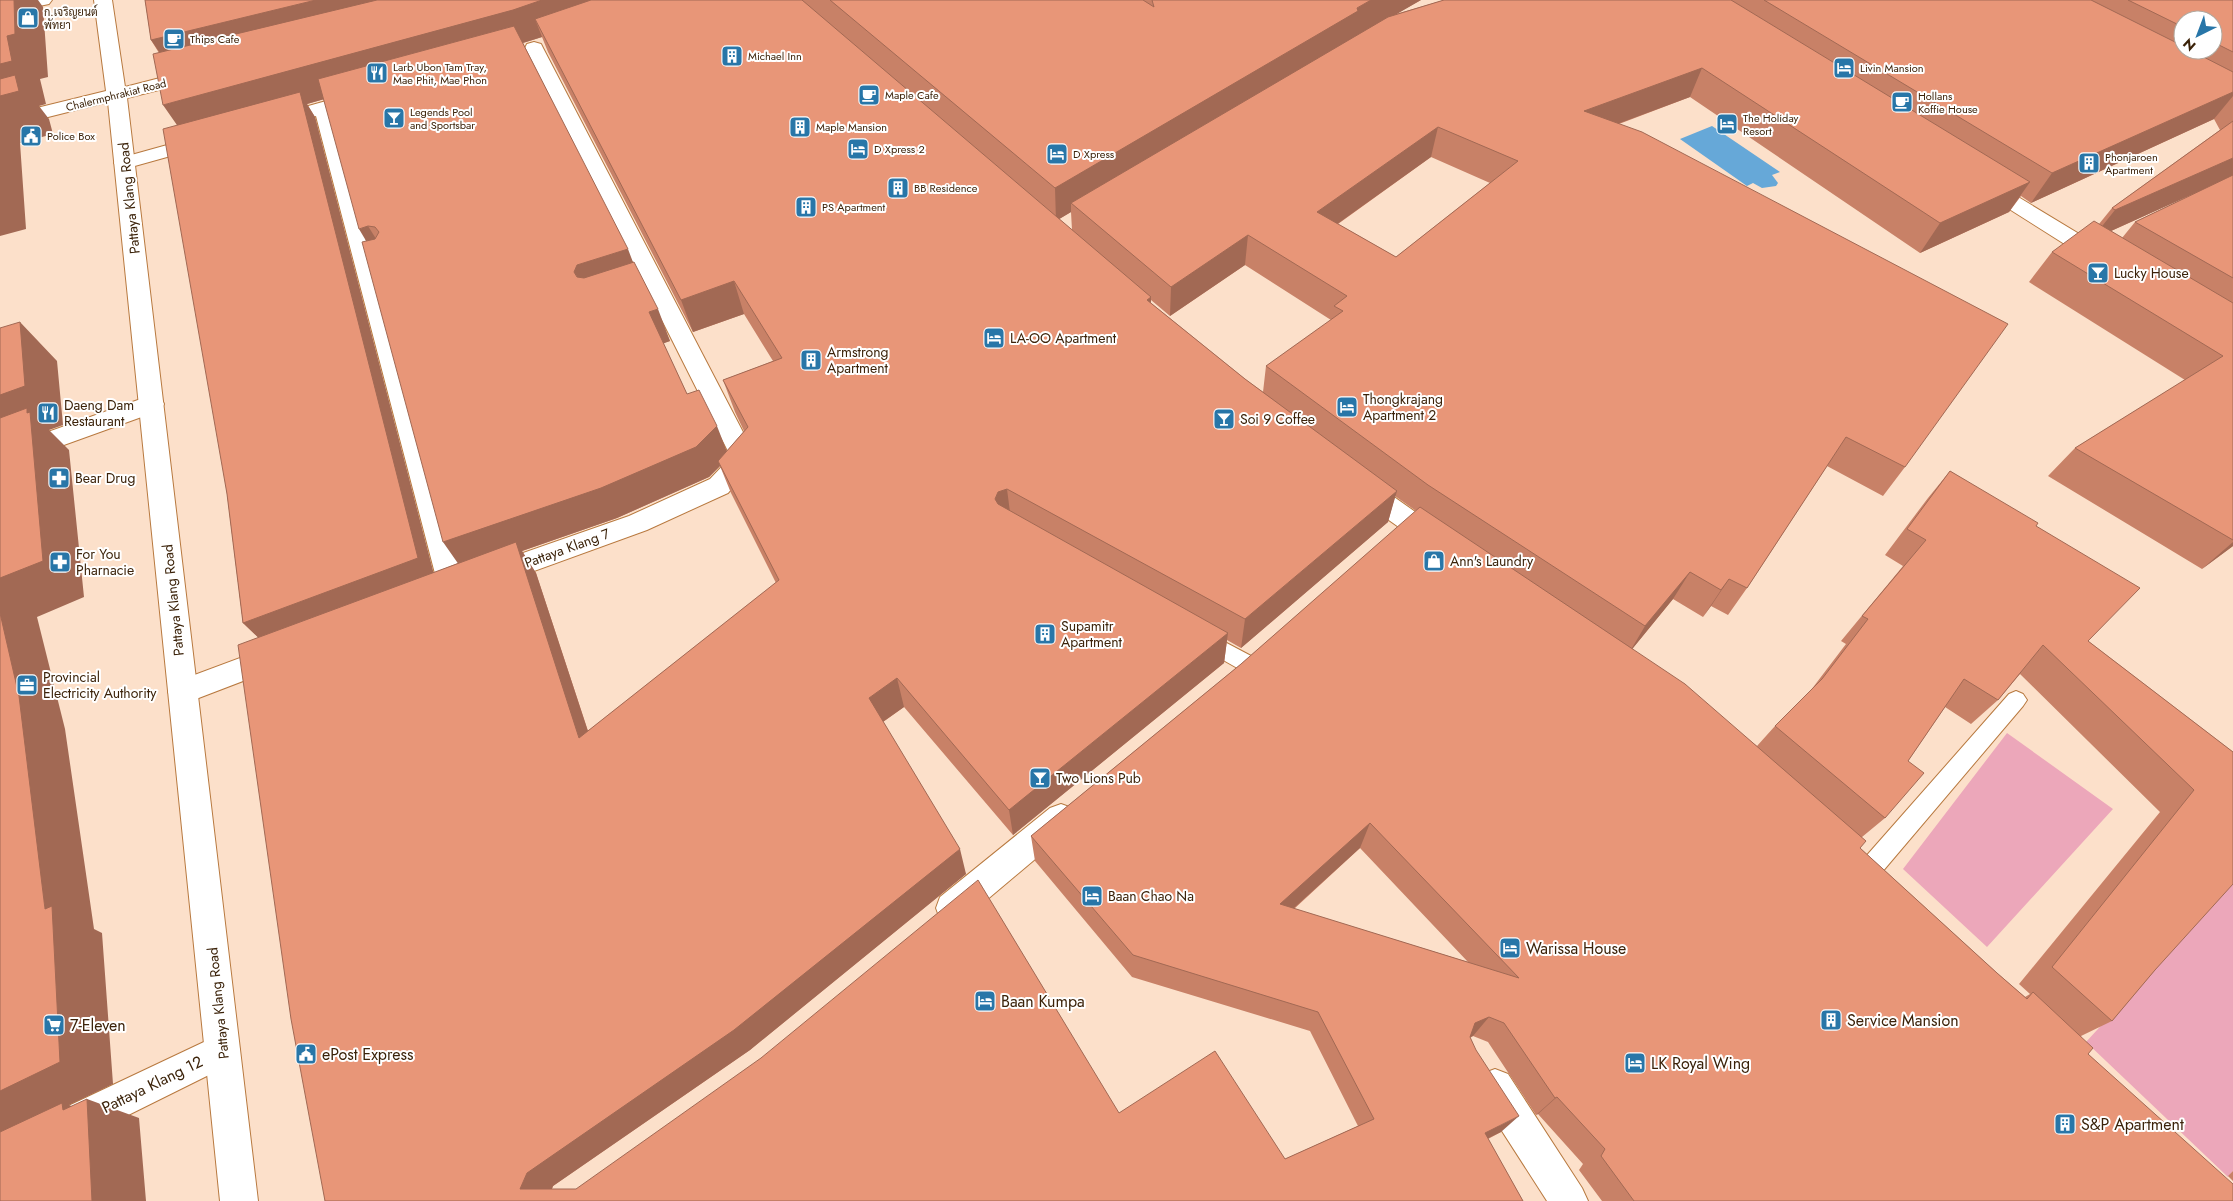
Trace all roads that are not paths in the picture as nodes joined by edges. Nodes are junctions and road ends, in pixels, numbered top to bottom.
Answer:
1 (43, 0) edge
2 (103, 0) edge
3 (0, 10) edge
4 (533, 48) edge
5 (210, 71) edge
6 (381, 91) edge
7 (117, 94) junction
8 (324, 108) junction
9 (0, 123) edge
10 (258, 126) edge
11 (220, 136) edge
12 (124, 163) junction
13 (1965, 172) edge
14 (2116, 266) edge
15 (152, 404) junction
16 (0, 459) edge
17 (1342, 472) edge
18 (1457, 554) edge
19 (1187, 629) edge
20 (295, 650) edge
21 (1247, 663) edge
22 (184, 692) junction
23 (2016, 700) edge
24 (1080, 802) edge
25 (1846, 850) edge
26 (1869, 870) junction
27 (1891, 890) edge
28 (929, 927) edge
29 (223, 1050) junction
30 (1479, 1063) edge
31 (44, 1137) edge
32 (239, 1201) edge
33 (1569, 1201) edge

1 - 3 street
2 - 7 street, Pattaya Klang Road
4 - 8 street, Pattaya Klang 7
5 - 7 street, Chalermphrakiat Road
6 - 8 street
7 - 9 street, Chalermphrakiat Road
7 - 12 street, Pattaya Klang Road
8 - 10 street
11 - 12 street
12 - 15 street, Pattaya Klang Road
13 - 14 street
15 - 16 street
15 - 22 street, Pattaya Klang Road
17 - 18 street
19 - 21 lane
20 - 22 street
22 - 29 street, Pattaya Klang Road
23 - 26 lane
24 - 28 street
25 - 26 street
26 - 27 street
29 - 31 street, Pattaya Klang 12
29 - 32 street, Pattaya Klang Road
30 - 33 street

